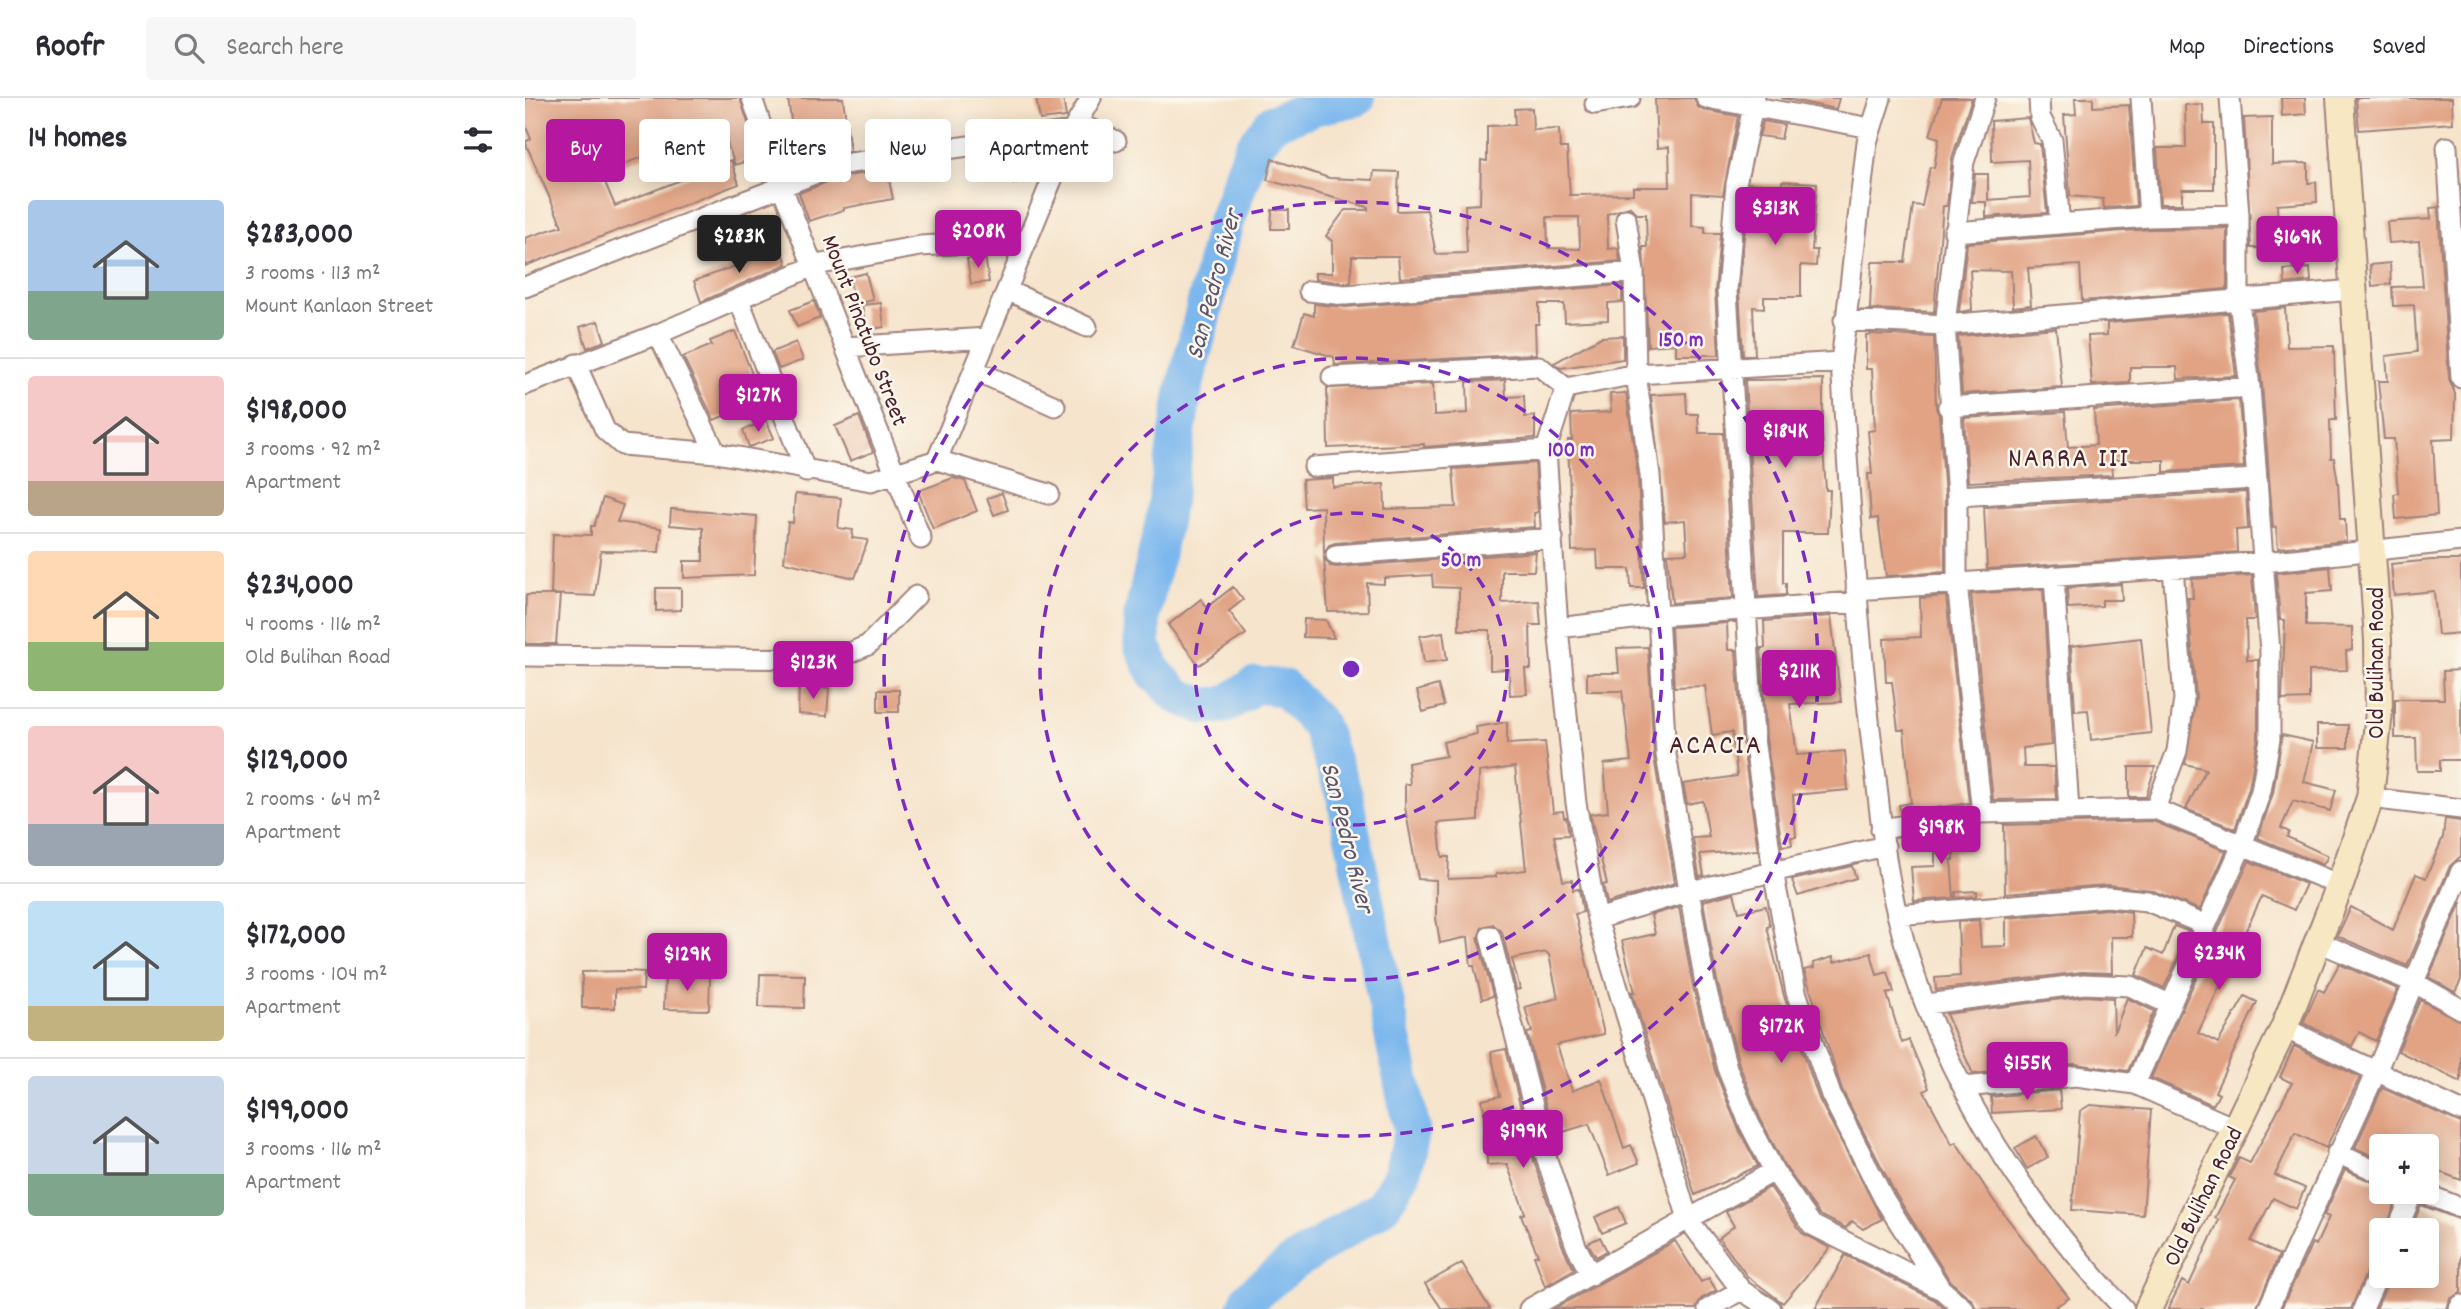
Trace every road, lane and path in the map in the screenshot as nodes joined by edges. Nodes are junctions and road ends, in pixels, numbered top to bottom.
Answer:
1 (752, 98) edge
2 (1091, 98) edge
3 (1630, 98) edge
4 (1706, 98) edge
5 (1881, 98) edge
6 (1985, 98) edge
7 (2039, 98) edge
8 (2141, 98) edge
9 (2230, 98) edge
10 (2340, 98) edge
11 (1754, 103) edge
12 (1595, 104) dead end
13 (1079, 119) edge
14 (1871, 128) junction
15 (1113, 140) edge
16 (1116, 141) dead end
17 (965, 144) edge
18 (2447, 147) dead end
19 (1052, 182) edge
20 (781, 184) junction
21 (2239, 215) junction
22 (2149, 216) junction
23 (1626, 219) dead end
24 (2060, 224) junction
25 (1954, 232) junction
26 (1027, 240) junction
27 (816, 265) junction
28 (1634, 272) junction
29 (525, 287) edge
30 (1007, 290) junction
31 (2353, 290) junction
32 (1308, 291) dead end
33 (739, 300) junction
34 (2239, 302) junction
35 (1844, 320) junction
36 (1945, 325) junction
37 (1087, 327) dead end
38 (658, 334) junction
39 (988, 338) junction
40 (845, 347) junction
41 (1841, 362) junction
42 (576, 364) junction
43 (1729, 367) junction
44 (974, 370) junction
45 (1636, 374) junction
46 (1332, 377) dead end
47 (2461, 378) edge
48 (525, 385) edge
49 (2250, 387) junction
50 (1566, 388) junction
51 (1055, 406) dead end
52 (1948, 407) junction
53 (1546, 450) junction
54 (716, 453) junction
55 (937, 460) junction
56 (1314, 467) dead end
57 (806, 472) junction
58 (895, 474) junction
59 (2255, 479) junction
60 (1049, 494) dead end
61 (1957, 496) junction
62 (1553, 538) junction
63 (921, 539) dead end
64 (2461, 541) edge
65 (2374, 553) junction
66 (1336, 555) dead end
67 (2264, 562) junction
68 (2173, 569) junction
69 (2054, 576) junction
70 (1957, 583) junction
71 (916, 596) dead end
72 (1856, 596) junction
73 (1744, 609) junction
74 (1658, 616) junction
75 (1558, 628) junction
76 (525, 656) edge
77 (2369, 798) junction
78 (2155, 809) junction
79 (2461, 809) edge
80 (2069, 811) junction
81 (1982, 813) junction
82 (1883, 837) junction
83 (2243, 843) junction
84 (1773, 871) junction
85 (2461, 871) edge
86 (2340, 885) junction
87 (1690, 891) junction
88 (1897, 915) junction
89 (1597, 919) junction
90 (2205, 925) junction
91 (1490, 936) dead end
92 (2316, 942) junction
93 (2415, 983) junction
94 (1927, 1004) junction
95 (2169, 1004) junction
96 (2461, 1009) edge
97 (2284, 1028) junction
98 (2376, 1072) junction
99 (2135, 1084) junction
100 (1964, 1087) junction
101 (2461, 1111) edge
102 (2234, 1129) junction
103 (2337, 1153) junction
104 (2369, 1168) edge
105 (1774, 1171) junction
106 (2439, 1199) edge
107 (2461, 1208) edge
108 (1688, 1219) junction
109 (1591, 1275) junction
110 (2372, 1288) edge
111 (1941, 1289) junction
112 (1741, 1290) junction
113 (1529, 1309) edge
114 (1708, 1309) edge
115 (1771, 1309) edge
116 (1964, 1309) edge
117 (2124, 1309) edge
118 (2148, 1309) edge
119 (2268, 1309) edge
120 (2363, 1309) edge

1 - 20 street, Mount Pinatubo Street
2 - 13 street
3 - 12 street
4 - 11 street
5 - 14 street
6 - 25 street
7 - 24 street
8 - 22 street
9 - 21 street
10 - 31 street, Old Bulihan Road
11 - 14 street
11 - 43 street
14 - 35 street
15 - 16 street
17 - 20 street
18 - 47 street
19 - 26 street
20 - 27 street, Mount Pinatubo Street
20 - 29 street
21 - 22 street
21 - 34 street
22 - 24 street
23 - 28 street
24 - 25 street
25 - 36 street
26 - 27 street
26 - 30 street
27 - 33 street
27 - 40 street, Mount Pinatubo Street
28 - 32 street
28 - 45 street
30 - 37 street
30 - 39 street
31 - 34 street
31 - 65 street, Old Bulihan Road
33 - 38 street
33 - 57 street
34 - 36 street
34 - 49 street
35 - 36 street
35 - 41 street
36 - 52 street
38 - 42 street
38 - 54 street
39 - 40 street
39 - 44 street
40 - 58 street, Mount Pinatubo Street
41 - 43 street
41 - 72 street
42 - 48 street
42 - 54 street
43 - 45 street
43 - 73 street
44 - 51 street
44 - 55 street
45 - 50 street
45 - 74 street
46 - 50 street
49 - 52 street
49 - 59 street
50 - 53 street
52 - 61 street
53 - 56 street
53 - 62 street
54 - 57 street
55 - 58 street
55 - 60 street
57 - 58 street
58 - 63 street, Mount Pinatubo Street
59 - 61 street
59 - 67 street
61 - 70 street
62 - 66 street
62 - 75 street
64 - 65 street
65 - 67 street
65 - 77 street, Old Bulihan Road
67 - 68 street
67 - 83 street
68 - 69 street
68 - 78 street
69 - 70 street
69 - 80 street
70 - 72 street
70 - 81 street
71 - 76 street
72 - 73 street
72 - 82 street
73 - 74 street
73 - 84 street
74 - 75 street
74 - 87 street
75 - 89 street
77 - 79 street
77 - 86 street, Old Bulihan Road
78 - 80 street
78 - 83 street
80 - 81 street
81 - 82 street
82 - 84 street
82 - 88 street
83 - 86 street
83 - 90 street
84 - 87 street
84 - 111 street
85 - 93 street
86 - 92 street, Old Bulihan Road
87 - 89 street
87 - 105 street
88 - 90 street
88 - 94 street
89 - 108 street
90 - 95 street
91 - 109 street
92 - 93 street
92 - 97 street, Old Bulihan Road
93 - 96 street
93 - 98 street
94 - 95 street
94 - 100 street
95 - 99 street
97 - 98 street
97 - 102 street, Old Bulihan Road
98 - 101 street
98 - 103 street
99 - 100 street
99 - 102 street
100 - 117 street
102 - 118 street, Old Bulihan Road
103 - 104 street
103 - 119 street
105 - 108 street
105 - 111 street
106 - 107 street
108 - 109 street
108 - 112 street
109 - 113 street
110 - 120 street
111 - 116 street
112 - 114 street
112 - 115 street

